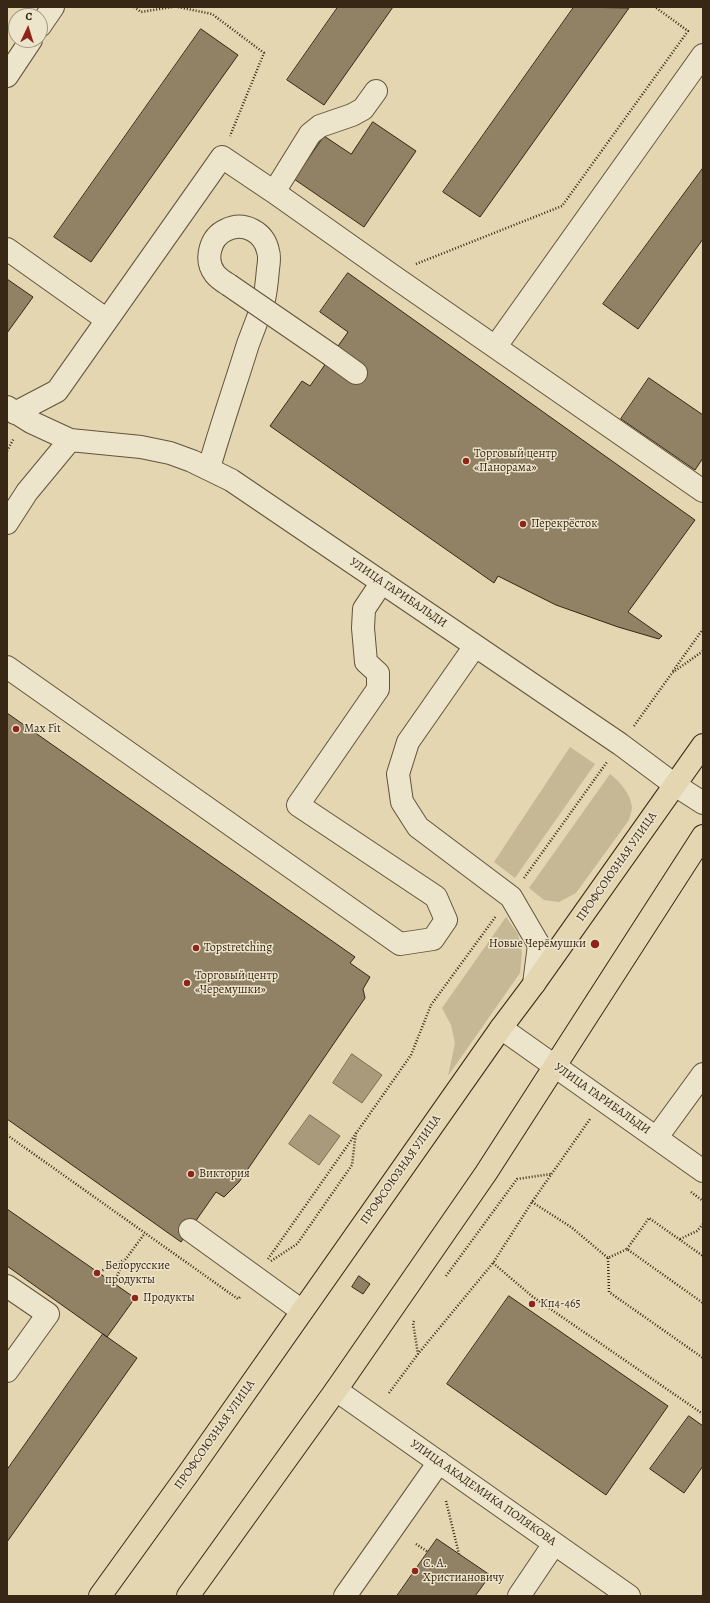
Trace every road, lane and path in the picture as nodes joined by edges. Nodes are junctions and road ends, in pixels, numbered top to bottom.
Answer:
1 (134, 7) edge
2 (172, 7) edge
3 (178, 7) edge
4 (655, 7) edge
5 (26, 48) edge
6 (703, 56) edge
7 (7, 76) edge
8 (376, 91) dead end
9 (222, 157) junction
10 (274, 192) junction
11 (7, 250) edge
12 (390, 274) junction
13 (107, 320) junction
14 (496, 346) junction
15 (356, 373) dead end
16 (11, 410) edge
17 (70, 440) junction
18 (209, 468) junction
19 (703, 490) edge
20 (7, 523) edge
21 (382, 582) junction
22 (703, 629) edge
23 (476, 646) junction
24 (703, 650) edge
25 (7, 667) edge
26 (672, 673) junction
27 (634, 724) dead end
28 (703, 745) edge
29 (592, 783) dead end
30 (675, 785) junction
31 (703, 803) edge
32 (703, 836) edge
33 (511, 896) junction
34 (534, 984) junction
35 (501, 1028) junction
36 (556, 1067) junction
37 (703, 1074) edge
38 (590, 1119) dead end
39 (357, 1131) junction
40 (7, 1135) edge
41 (657, 1137) junction
42 (703, 1171) edge
43 (552, 1174) junction
44 (532, 1202) junction
45 (703, 1224) edge
46 (190, 1230) dead end
47 (145, 1234) junction
48 (680, 1239) junction
49 (297, 1244) dead end
50 (627, 1249) junction
51 (703, 1256) edge
52 (608, 1258) junction
53 (267, 1259) dead end
54 (125, 1260) junction
55 (494, 1263) junction
56 (97, 1273) dead end
57 (445, 1277) dead end
58 (113, 1284) dead end
59 (7, 1286) edge
60 (238, 1299) dead end
61 (703, 1303) edge
62 (302, 1311) junction
63 (413, 1323) dead end
64 (418, 1354) junction
65 (703, 1358) edge
66 (7, 1371) edge
67 (336, 1390) junction
68 (389, 1393) dead end
69 (703, 1414) edge
70 (439, 1462) junction
71 (446, 1501) dead end
72 (416, 1544) dead end
73 (554, 1544) junction
74 (428, 1552) dead end
75 (459, 1554) dead end
76 (100, 1596) edge
77 (188, 1596) edge
78 (345, 1596) edge
79 (519, 1596) edge
80 (629, 1596) edge

1 - 2 path
3 - 9 path
4 - 12 path
5 - 7 street
6 - 14 street
8 - 10 street
9 - 10 street
9 - 13 street
10 - 12 street
11 - 13 street
12 - 14 street
13 - 16 street
14 - 19 street
15 - 18 street, bridge
16 - 17 street, УЛИЦА ГАРИБАЛЬДИ
17 - 18 street, УЛИЦА ГАРИБАЛЬДИ
17 - 20 street
18 - 21 street, УЛИЦА ГАРИБАЛЬДИ
21 - 23 street, УЛИЦА ГАРИБАЛЬДИ
21 - 25 street
22 - 26 path
23 - 30 street, УЛИЦА ГАРИБАЛЬДИ
23 - 33 street
24 - 26 path
26 - 27 path
28 - 30 main road, ПРОФСОЮЗНАЯ УЛИЦА
29 - 33 path
30 - 31 street, УЛИЦА ГАРИБАЛЬДИ
30 - 34 main road, ПРОФСОЮЗНАЯ УЛИЦА
32 - 36 main road
33 - 34 street
33 - 39 path
34 - 35 main road, ПРОФСОЮЗНАЯ УЛИЦА
35 - 36 street, УЛИЦА ГАРИБАЛЬДИ
35 - 62 main road, ПРОФСОЮЗНАЯ УЛИЦА
36 - 41 street, УЛИЦА ГАРИБАЛЬДИ
36 - 67 main road
37 - 41 street
38 - 43 path
39 - 49 path
39 - 53 path
40 - 47 path
41 - 42 street, УЛИЦА ГАРИБАЛЬДИ
43 - 44 path
43 - 57 path
44 - 52 path
44 - 55 path
45 - 48 path
46 - 62 street
47 - 54 path
47 - 60 path
48 - 50 path
48 - 51 path
50 - 52 path
50 - 61 path
52 - 65 path
54 - 56 path
54 - 58 path
55 - 64 path
55 - 69 path
59 - 66 street
62 - 76 main road, ПРОФСОЮЗНАЯ УЛИЦА
63 - 64 path
64 - 68 path
67 - 70 street, УЛИЦА АКАДЕМИКА ПОЛЯКОВА
67 - 77 main road
70 - 73 street, УЛИЦА АКАДЕМИКА ПОЛЯКОВА
70 - 78 street
71 - 75 path
72 - 74 path
73 - 79 street
73 - 80 street, УЛИЦА АКАДЕМИКА ПОЛЯКОВА

